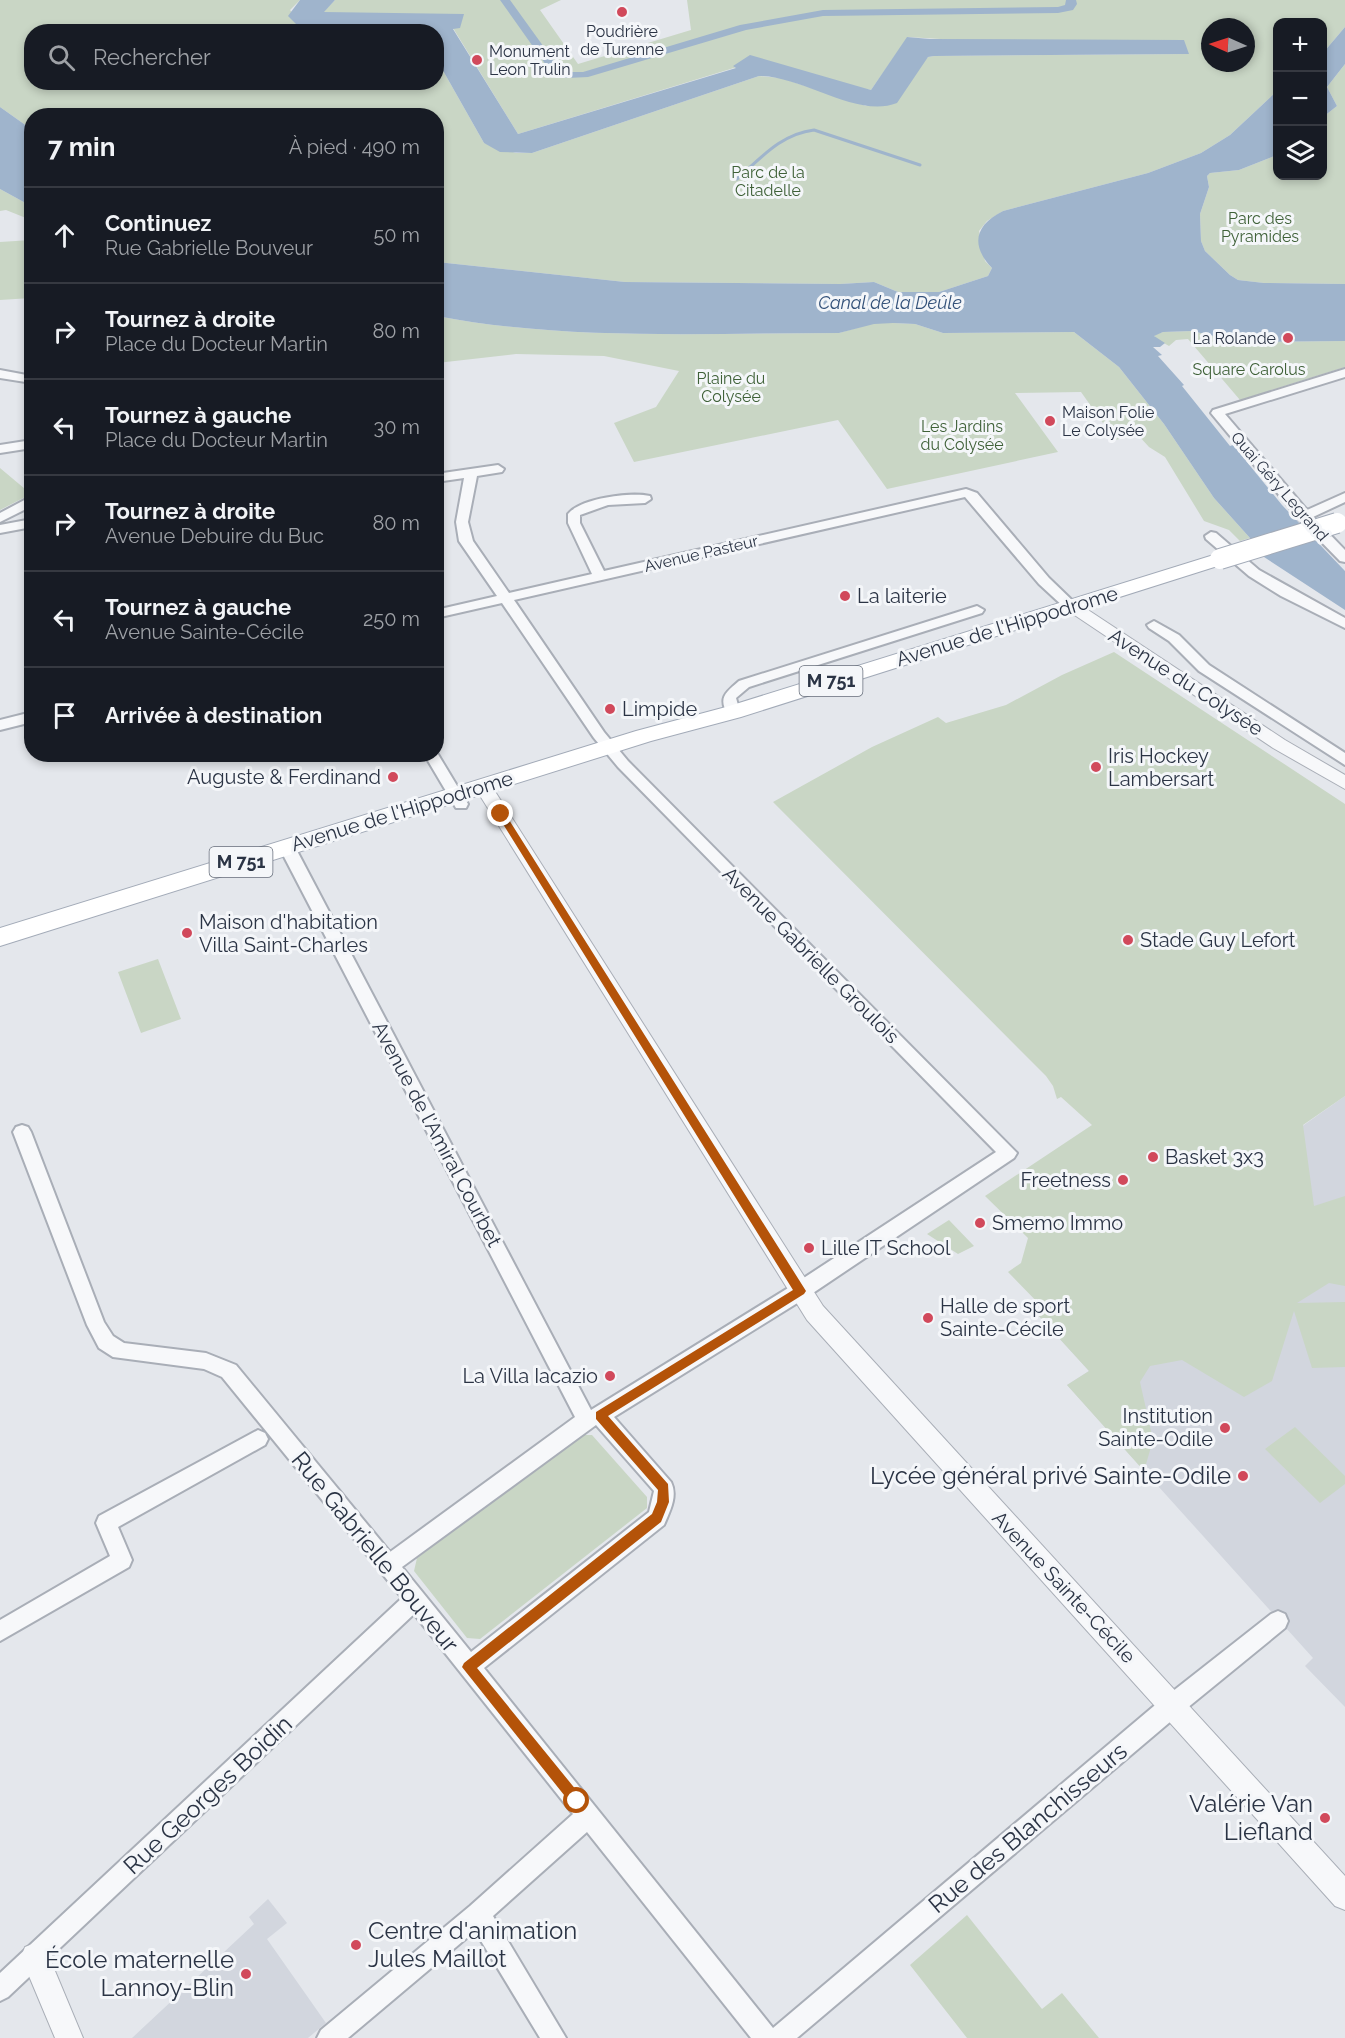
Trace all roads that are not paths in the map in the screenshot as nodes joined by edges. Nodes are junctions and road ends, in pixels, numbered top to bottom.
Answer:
1 (1345, 373) edge
2 (0, 374) edge
3 (24, 378) edge
4 (24, 380) edge
5 (0, 386) edge
6 (24, 445) edge
7 (0, 449) edge
8 (498, 469) dead end
9 (471, 473) junction
10 (444, 477) edge
11 (966, 493) joint
12 (1345, 497) edge
13 (645, 499) dead end
14 (24, 504) edge
15 (1304, 516) junction
16 (0, 518) edge
17 (1341, 522) edge
18 (24, 524) edge
19 (0, 529) edge
20 (1211, 536) dead end
21 (1345, 558) edge
22 (600, 576) junction
23 (504, 598) junction
24 (1070, 605) junction
25 (977, 610) dead end
26 (444, 612) edge
27 (1345, 624) edge
28 (1154, 625) dead end
29 (733, 712) junction
30 (24, 719) edge
31 (0, 725) edge
32 (612, 751) junction
33 (1345, 760) edge
34 (436, 762) edge
35 (1344, 782) edge
36 (486, 791) junction
37 (458, 800) junction
38 (289, 852) junction
39 (0, 937) edge
40 (0, 947) edge
41 (22, 1132) dead end
42 (800, 1291) junction
43 (593, 1418) junction
44 (258, 1439) dead end
45 (388, 1564) junction
46 (416, 1599) junction
47 (1278, 1621) dead end
48 (0, 1631) edge
49 (469, 1667) junction
50 (1173, 1706) junction
51 (589, 1815) junction
52 (1345, 1896) edge
53 (478, 1914) junction
54 (35, 1958) junction
55 (0, 1989) edge
56 (69, 2038) edge
57 (329, 2038) edge
58 (554, 2038) edge
59 (766, 2038) edge
60 (780, 2038) edge

1 - 15 street, Quai Géry Legrand
2 - 3 street
4 - 5 street
6 - 7 street
8 - 9 street
9 - 10 street
9 - 23 street, Avenue Gabrielle Groulois
11 - 22 street, Avenue Pasteur
11 - 24 street, Avenue du Colysée
12 - 15 street
13 - 22 street
14 - 16 street
15 - 21 street, Quai Géry Legrand
17 - 24 main road, Avenue de l'Hippodrome / M 751, bridge
18 - 19 street
20 - 27 street
22 - 23 street, Avenue Pasteur
23 - 26 street, Avenue Pasteur
23 - 32 street, Avenue Gabrielle Groulois
24 - 29 main road, Avenue de l'Hippodrome / M 751
24 - 35 street, Avenue du Colysée
25 - 29 street, Avenue de l'Hippodrome
28 - 33 street, Avenue du Colysée
29 - 32 main road, Avenue de l'Hippodrome / M 751
30 - 31 street
32 - 36 main road, Avenue de l'Hippodrome / M 751
32 - 42 street, Avenue Gabrielle Groulois
34 - 37 street
36 - 37 main road, Avenue de l'Hippodrome / M 751
36 - 42 street, Avenue Sainte-Cécile
37 - 38 main road, Avenue de l'Hippodrome / M 751
38 - 39 main road, Avenue de l'Hippodrome / M 751
38 - 40 main road, Avenue de l'Hippodrome / M 751
38 - 43 street, Avenue de l'Amiral Courbet
41 - 45 street, Rue Gabrielle Bouveur
42 - 43 street
42 - 50 street, Avenue Sainte-Cécile
43 - 45 street
43 - 49 street, Avenue de l'Amiral Courbet
44 - 48 street
45 - 46 street, Rue Gabrielle Bouveur
46 - 49 street, Rue Gabrielle Bouveur
46 - 54 street, Rue Georges Boidin
47 - 50 street, Rue des Blanchisseurs
49 - 51 street, Rue Gabrielle Bouveur
50 - 52 street, Avenue Sainte-Cécile
50 - 60 street, Rue des Blanchisseurs
51 - 53 street
51 - 59 street, Rue Gabrielle Bouveur
53 - 57 street
53 - 58 street
54 - 55 street, Rue Georges Boidin
54 - 56 street

